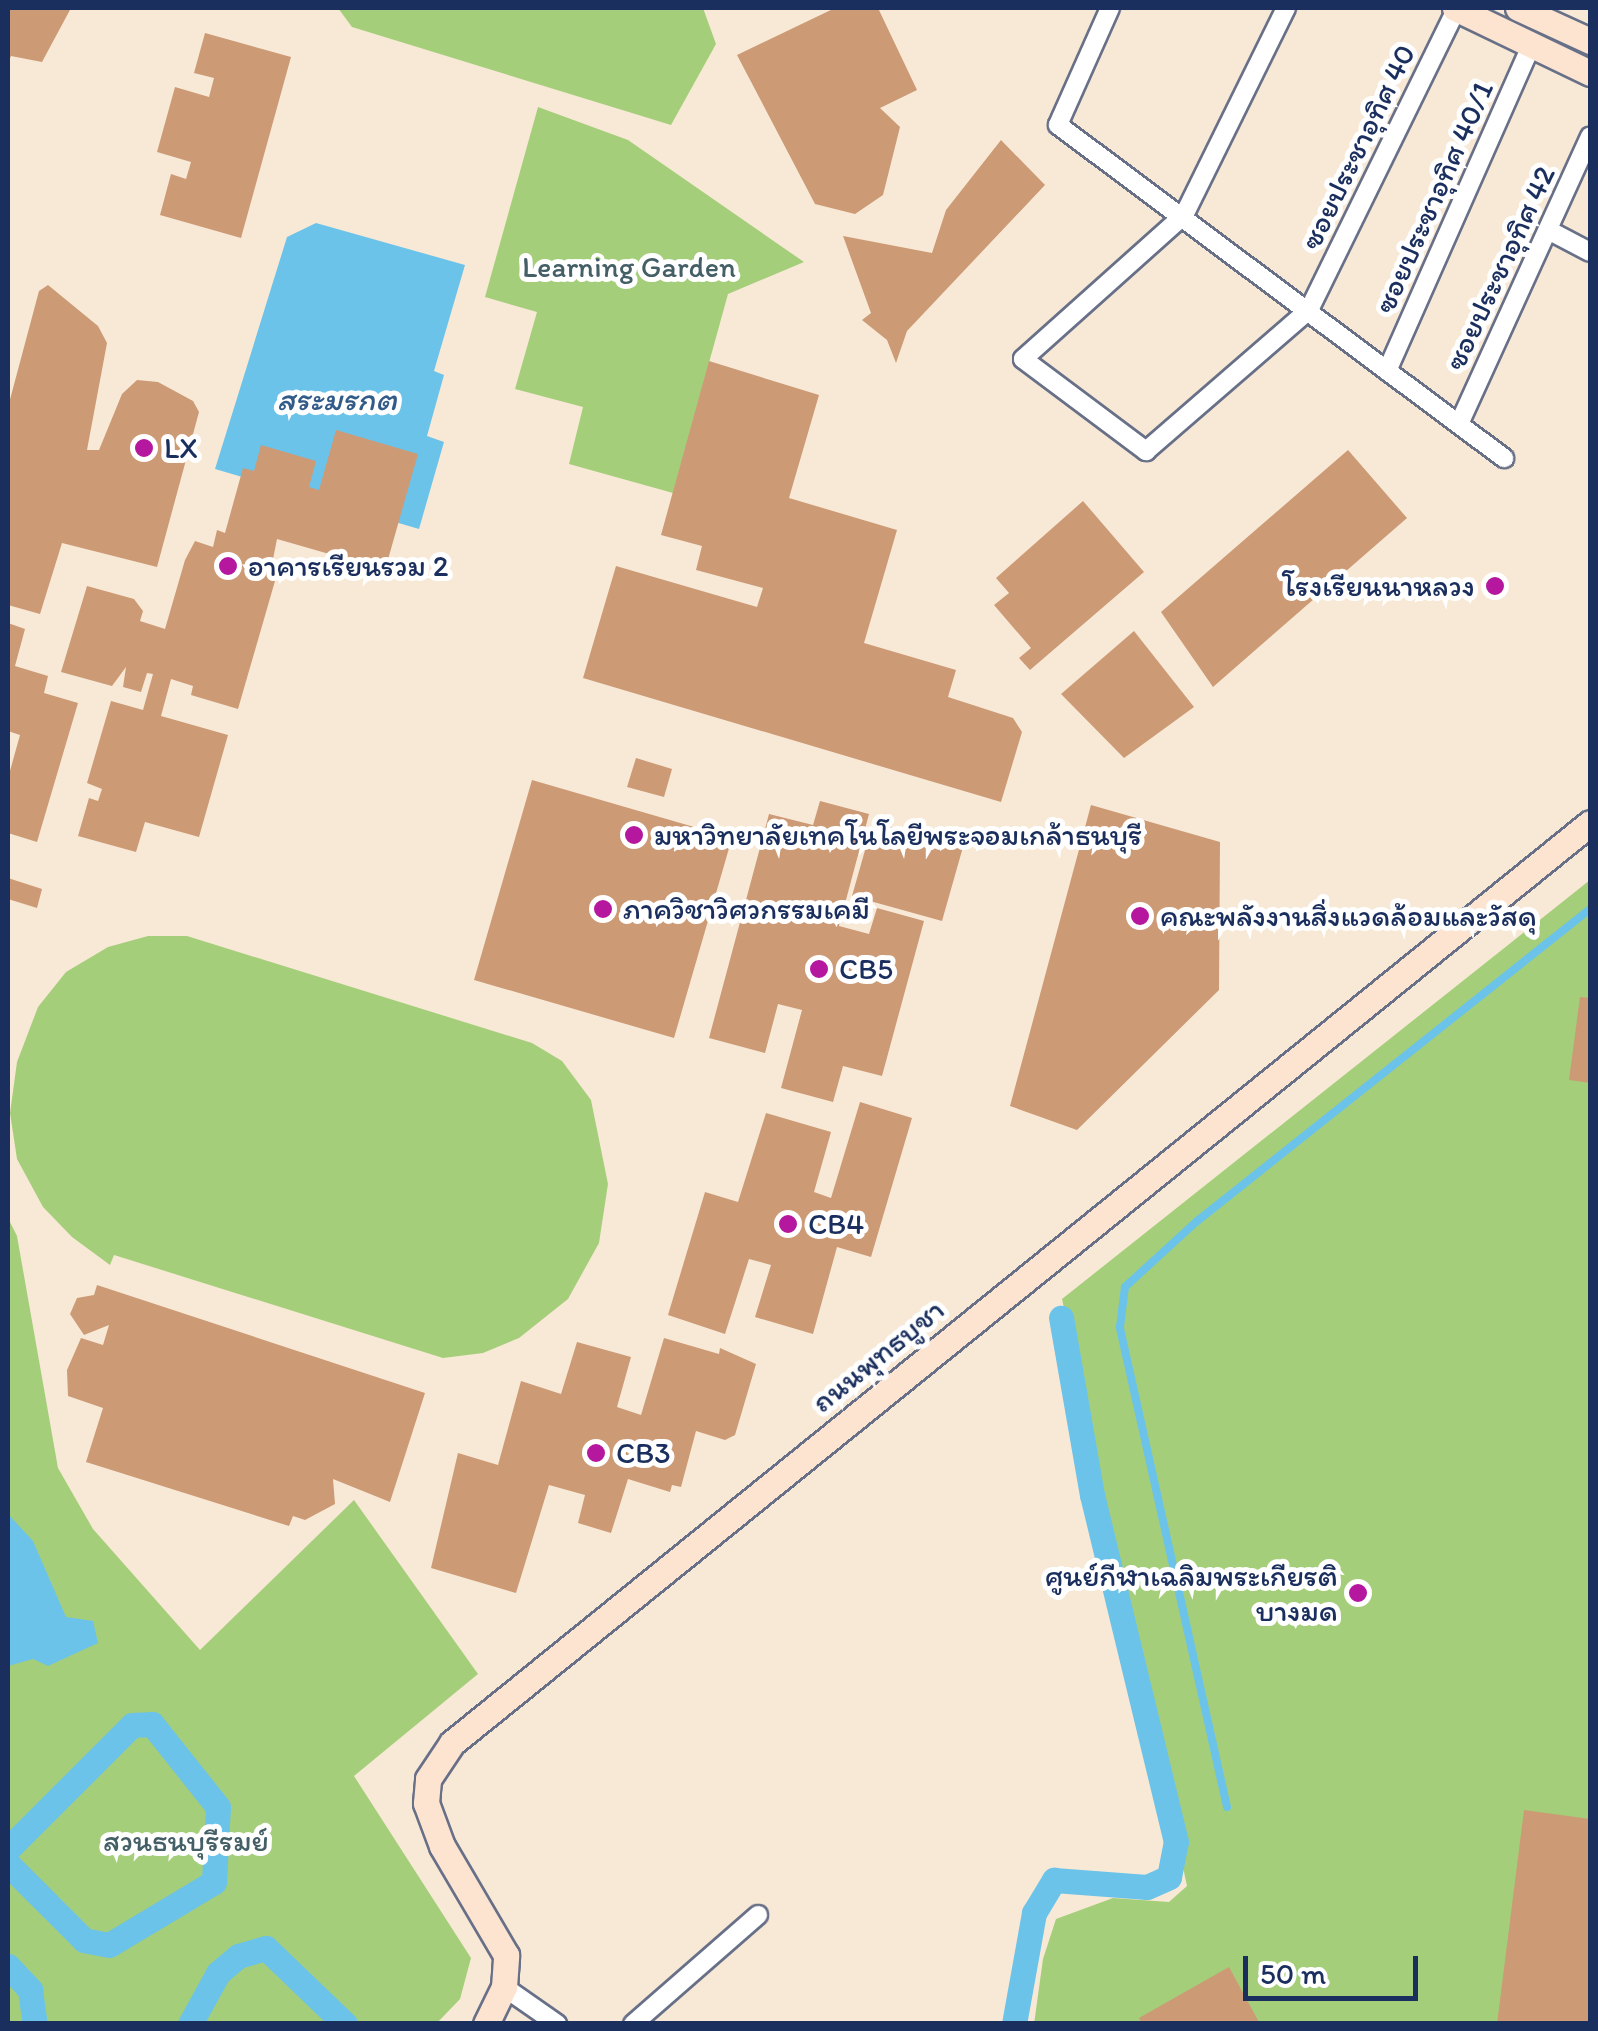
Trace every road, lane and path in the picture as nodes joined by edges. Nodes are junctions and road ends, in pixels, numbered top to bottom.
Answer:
1 (1286, 8) edge
2 (1456, 8) edge
3 (1518, 8) edge
4 (1102, 10) edge
5 (1590, 38) edge
6 (1532, 44) junction
7 (1584, 70) edge
8 (1590, 136) edge
9 (1184, 215) junction
10 (1548, 230) junction
11 (1590, 252) edge
12 (1309, 310) junction
13 (1387, 371) junction
14 (1458, 424) junction
15 (1504, 458) dead end
16 (1590, 823) edge
17 (758, 1916) dead end
18 (504, 1987) junction
19 (486, 2024) edge
20 (558, 2024) edge
21 (633, 2024) edge

1 - 9 street
2 - 6 main road
2 - 12 street, ซอยประชาอุทิศ 40
3 - 5 main road
4 - 9 street
5 - 7 street
6 - 7 main road
6 - 13 street, ซอยประชาอุทิศ 40/1
8 - 10 street, ซอยประชาอุทิศ 42
9 - 12 street
9 - 12 street
10 - 11 street
10 - 14 street, ซอยประชาอุทิศ 42
12 - 13 street
13 - 14 street
14 - 15 street
16 - 18 main road, ถนนพุทธบูชา
17 - 21 street
18 - 19 main road
18 - 20 street

